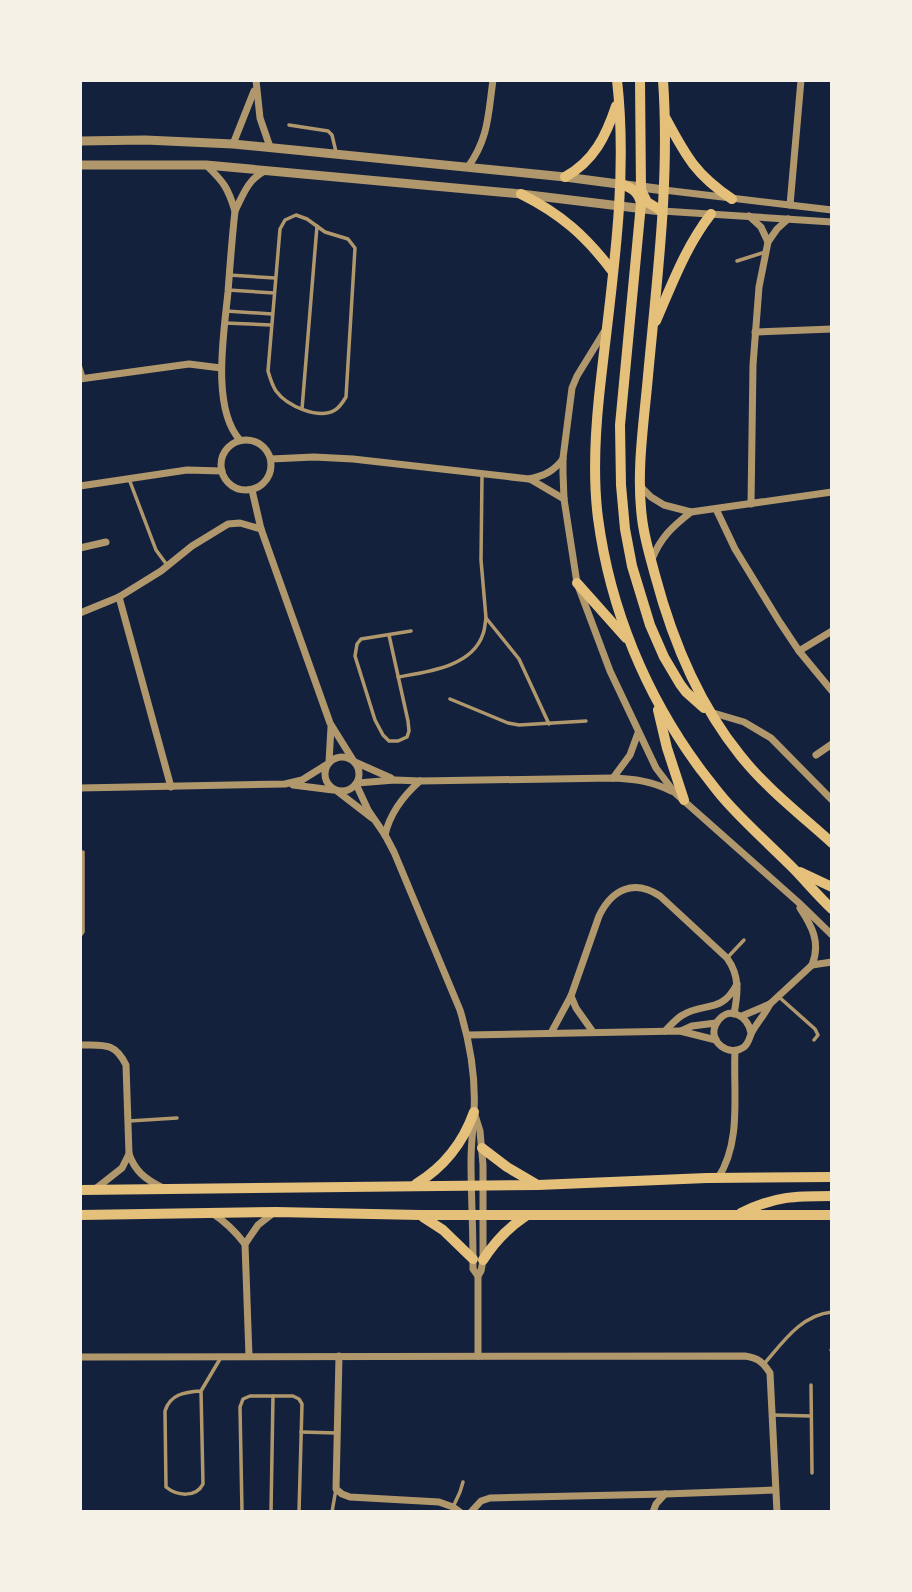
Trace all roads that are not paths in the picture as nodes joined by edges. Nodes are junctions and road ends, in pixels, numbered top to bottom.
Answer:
1 (493, 80) edge
2 (617, 80) edge
3 (640, 80) edge
4 (663, 80) edge
5 (801, 80) edge
6 (256, 84) edge
7 (619, 96) junction
8 (666, 118) junction
9 (289, 125) dead end
10 (80, 141) edge
11 (233, 144) junction
12 (270, 148) junction
13 (337, 154) junction
14 (80, 165) edge
15 (206, 165) junction
16 (468, 167) junction
17 (268, 170) junction
18 (565, 177) junction
19 (621, 184) junction
20 (641, 187) junction
21 (664, 190) junction
22 (521, 194) junction
23 (732, 199) junction
24 (620, 205) junction
25 (790, 205) junction
26 (641, 208) junction
27 (831, 210) edge
28 (235, 211) junction
29 (662, 211) junction
30 (711, 214) junction
31 (749, 215) junction
32 (788, 219) junction
33 (831, 222) edge
34 (317, 226) junction
35 (768, 242) junction
36 (766, 251) junction
37 (737, 261) dead end
38 (613, 272) junction
39 (229, 275) junction
40 (275, 278) junction
41 (228, 290) junction
42 (274, 293) junction
43 (226, 311) junction
44 (272, 314) junction
45 (225, 323) junction
46 (271, 326) junction
47 (607, 327) junction
48 (831, 329) edge
49 (652, 330) junction
50 (755, 332) junction
51 (80, 365) edge
52 (221, 368) junction
53 (82, 379) edge
54 (302, 409) junction
55 (240, 440) junction
56 (563, 458) junction
57 (271, 459) junction
58 (222, 471) junction
59 (482, 474) junction
60 (129, 479) junction
61 (529, 479) junction
62 (80, 486) edge
63 (641, 487) junction
64 (252, 490) junction
65 (831, 492) edge
66 (564, 499) junction
67 (751, 504) junction
68 (716, 509) junction
69 (691, 512) junction
70 (261, 529) junction
71 (106, 542) dead end
72 (80, 548) edge
73 (651, 561) junction
74 (167, 565) junction
75 (577, 583) junction
76 (120, 597) junction
77 (80, 613) edge
78 (486, 618) junction
79 (411, 631) dead end
80 (831, 631) edge
81 (388, 635) junction
82 (630, 643) junction
83 (799, 651) junction
84 (398, 677) junction
85 (831, 691) edge
86 (655, 697) junction
87 (450, 699) dead end
88 (709, 712) junction
89 (586, 721) dead end
90 (330, 723) junction
91 (549, 724) junction
92 (638, 733) junction
93 (831, 744) edge
94 (817, 755) dead end
95 (354, 761) junction
96 (328, 764) junction
97 (612, 778) junction
98 (395, 780) junction
99 (420, 781) junction
100 (285, 783) junction
101 (356, 783) junction
102 (170, 787) junction
103 (80, 788) edge
104 (336, 790) junction
105 (679, 797) junction
106 (831, 800) edge
107 (375, 821) junction
108 (385, 835) junction
109 (831, 843) edge
110 (83, 852) dead end
111 (794, 870) junction
112 (831, 887) edge
113 (798, 902) junction
114 (831, 909) edge
115 (80, 936) edge
116 (831, 936) edge
117 (744, 940) dead end
118 (727, 958) junction
119 (831, 962) edge
120 (812, 965) junction
121 (737, 983) junction
122 (571, 996) junction
123 (779, 997) junction
124 (770, 1004) junction
125 (738, 1015) junction
126 (716, 1023) junction
127 (665, 1031) junction
128 (680, 1031) junction
129 (593, 1032) junction
130 (551, 1033) junction
131 (751, 1033) junction
132 (468, 1035) junction
133 (716, 1040) junction
134 (814, 1040) dead end
135 (80, 1045) edge
136 (735, 1051) junction
137 (474, 1112) junction
138 (177, 1118) dead end
139 (129, 1121) junction
140 (482, 1148) junction
141 (129, 1154) junction
142 (831, 1177) edge
143 (718, 1178) junction
144 (413, 1185) junction
145 (477, 1185) junction
146 (538, 1185) junction
147 (80, 1190) edge
148 (94, 1190) junction
149 (165, 1190) junction
150 (831, 1196) edge
151 (276, 1212) junction
152 (211, 1213) junction
153 (739, 1214) junction
154 (80, 1215) edge
155 (420, 1215) junction
156 (478, 1215) junction
157 (527, 1215) junction
158 (831, 1215) edge
159 (244, 1244) junction
160 (478, 1259) junction
161 (831, 1312) edge
162 (222, 1356) junction
163 (249, 1356) junction
164 (339, 1356) junction
165 (478, 1356) junction
166 (80, 1357) edge
167 (764, 1364) junction
168 (811, 1385) dead end
169 (201, 1391) junction
170 (273, 1396) junction
171 (773, 1415) junction
172 (811, 1416) junction
173 (300, 1432) junction
174 (337, 1433) junction
175 (813, 1473) dead end
176 (463, 1482) dead end
177 (775, 1490) junction
178 (339, 1492) junction
179 (665, 1494) junction
180 (456, 1509) edge
181 (242, 1511) edge
182 (271, 1511) edge
183 (299, 1511) edge
184 (332, 1511) edge
185 (471, 1511) edge
186 (653, 1511) edge
187 (777, 1511) edge

1 - 16 street
2 - 7 main road
3 - 20 main road
4 - 8 main road
5 - 25 street
6 - 11 street
6 - 12 street
7 - 18 main road
7 - 19 main road
8 - 21 main road
8 - 23 main road
9 - 13 lane
10 - 11 street
11 - 12 street
12 - 13 street
13 - 16 street
14 - 15 street
15 - 17 street
15 - 28 street
16 - 18 street
17 - 22 street
17 - 28 street
18 - 19 street
19 - 20 street
19 - 24 main road
19 - 26 main road
20 - 21 street
20 - 29 main road
21 - 23 street
21 - 29 main road
22 - 24 street
22 - 38 main road
23 - 25 street
24 - 26 street
24 - 38 main road
25 - 27 street
26 - 29 street
26 - 88 main road
28 - 39 street
29 - 30 street
29 - 49 main road
30 - 31 street
30 - 49 main road
31 - 32 street
31 - 35 street
32 - 33 street
32 - 35 street
34 - 40 lane
34 - 54 lane
34 - 54 lane
35 - 36 street
36 - 37 lane
36 - 50 street
38 - 47 main road
39 - 40 lane
39 - 41 street
40 - 42 lane
41 - 42 lane
41 - 43 street
42 - 44 lane
43 - 44 lane
43 - 45 street
44 - 46 lane
45 - 46 lane
45 - 52 street
46 - 54 lane
47 - 56 street
47 - 82 main road
48 - 50 street
49 - 63 main road
50 - 67 street
51 - 53 lane
52 - 53 street
52 - 55 street
55 - 57 street
55 - 58 street
56 - 61 street
56 - 66 street
57 - 59 street
57 - 64 street
58 - 60 street
58 - 64 street
59 - 61 street
59 - 78 lane
60 - 62 street
60 - 74 lane
61 - 66 street
63 - 69 street
63 - 73 main road
64 - 70 street
65 - 67 street
66 - 75 street
67 - 68 street
68 - 69 street
68 - 83 street
69 - 73 street
70 - 74 street
70 - 90 street
71 - 72 street
73 - 88 main road
74 - 76 street
75 - 82 main road
75 - 92 street
76 - 77 street
76 - 102 street
78 - 84 lane
78 - 91 lane
79 - 81 lane
80 - 83 street
81 - 84 lane
81 - 84 lane
82 - 86 main road
83 - 85 street
86 - 105 main road
86 - 111 main road
87 - 91 lane
88 - 106 street
88 - 109 main road
89 - 91 lane
90 - 95 street
90 - 96 street
92 - 97 street
92 - 105 street
93 - 94 street
95 - 96 street
95 - 98 street
95 - 101 street
96 - 100 street
96 - 104 street
97 - 99 street
97 - 105 street
98 - 99 street
98 - 101 street
99 - 108 street
100 - 102 street
100 - 104 street
101 - 104 street
101 - 107 street
102 - 103 street
104 - 107 street
105 - 113 street
107 - 108 street
108 - 132 street
110 - 115 lane
111 - 112 main road
111 - 114 main road
113 - 116 street
113 - 120 street
117 - 118 lane
118 - 121 street
118 - 122 street
119 - 120 street
120 - 123 street
121 - 125 street
121 - 127 street
122 - 129 street
122 - 130 street
123 - 124 street
123 - 134 lane
124 - 125 street
124 - 131 street
125 - 126 street
125 - 131 street
126 - 128 street
126 - 133 street
127 - 128 street
127 - 129 street
128 - 133 street
129 - 130 street
130 - 132 street
131 - 136 street
132 - 137 street
133 - 136 street
135 - 139 street
136 - 143 street
137 - 140 street
137 - 144 main road
137 - 145 street
138 - 139 lane
139 - 141 street
140 - 145 street
140 - 146 main road
141 - 148 street
141 - 149 street
142 - 143 main road
143 - 146 main road
144 - 145 main road
144 - 149 main road
145 - 146 main road
145 - 156 street
145 - 156 street
147 - 148 main road
148 - 149 main road
150 - 153 main road
151 - 152 main road
151 - 155 main road
151 - 159 street
152 - 154 main road
152 - 159 street
153 - 157 main road
153 - 158 main road
155 - 156 main road
155 - 160 main road
156 - 157 main road
156 - 160 street
157 - 160 main road
159 - 163 street
160 - 165 street
161 - 167 lane
162 - 163 street
162 - 166 street
162 - 169 lane
163 - 164 street
164 - 165 street
164 - 174 street
165 - 167 street
167 - 171 street
168 - 172 lane
169 - 169 lane
170 - 173 lane
170 - 181 lane
170 - 182 lane
171 - 172 lane
171 - 177 street
172 - 175 lane
173 - 174 lane
173 - 183 lane
174 - 178 street
176 - 180 lane
177 - 179 street
177 - 187 street
178 - 180 street
178 - 184 lane
179 - 185 street
179 - 186 street

